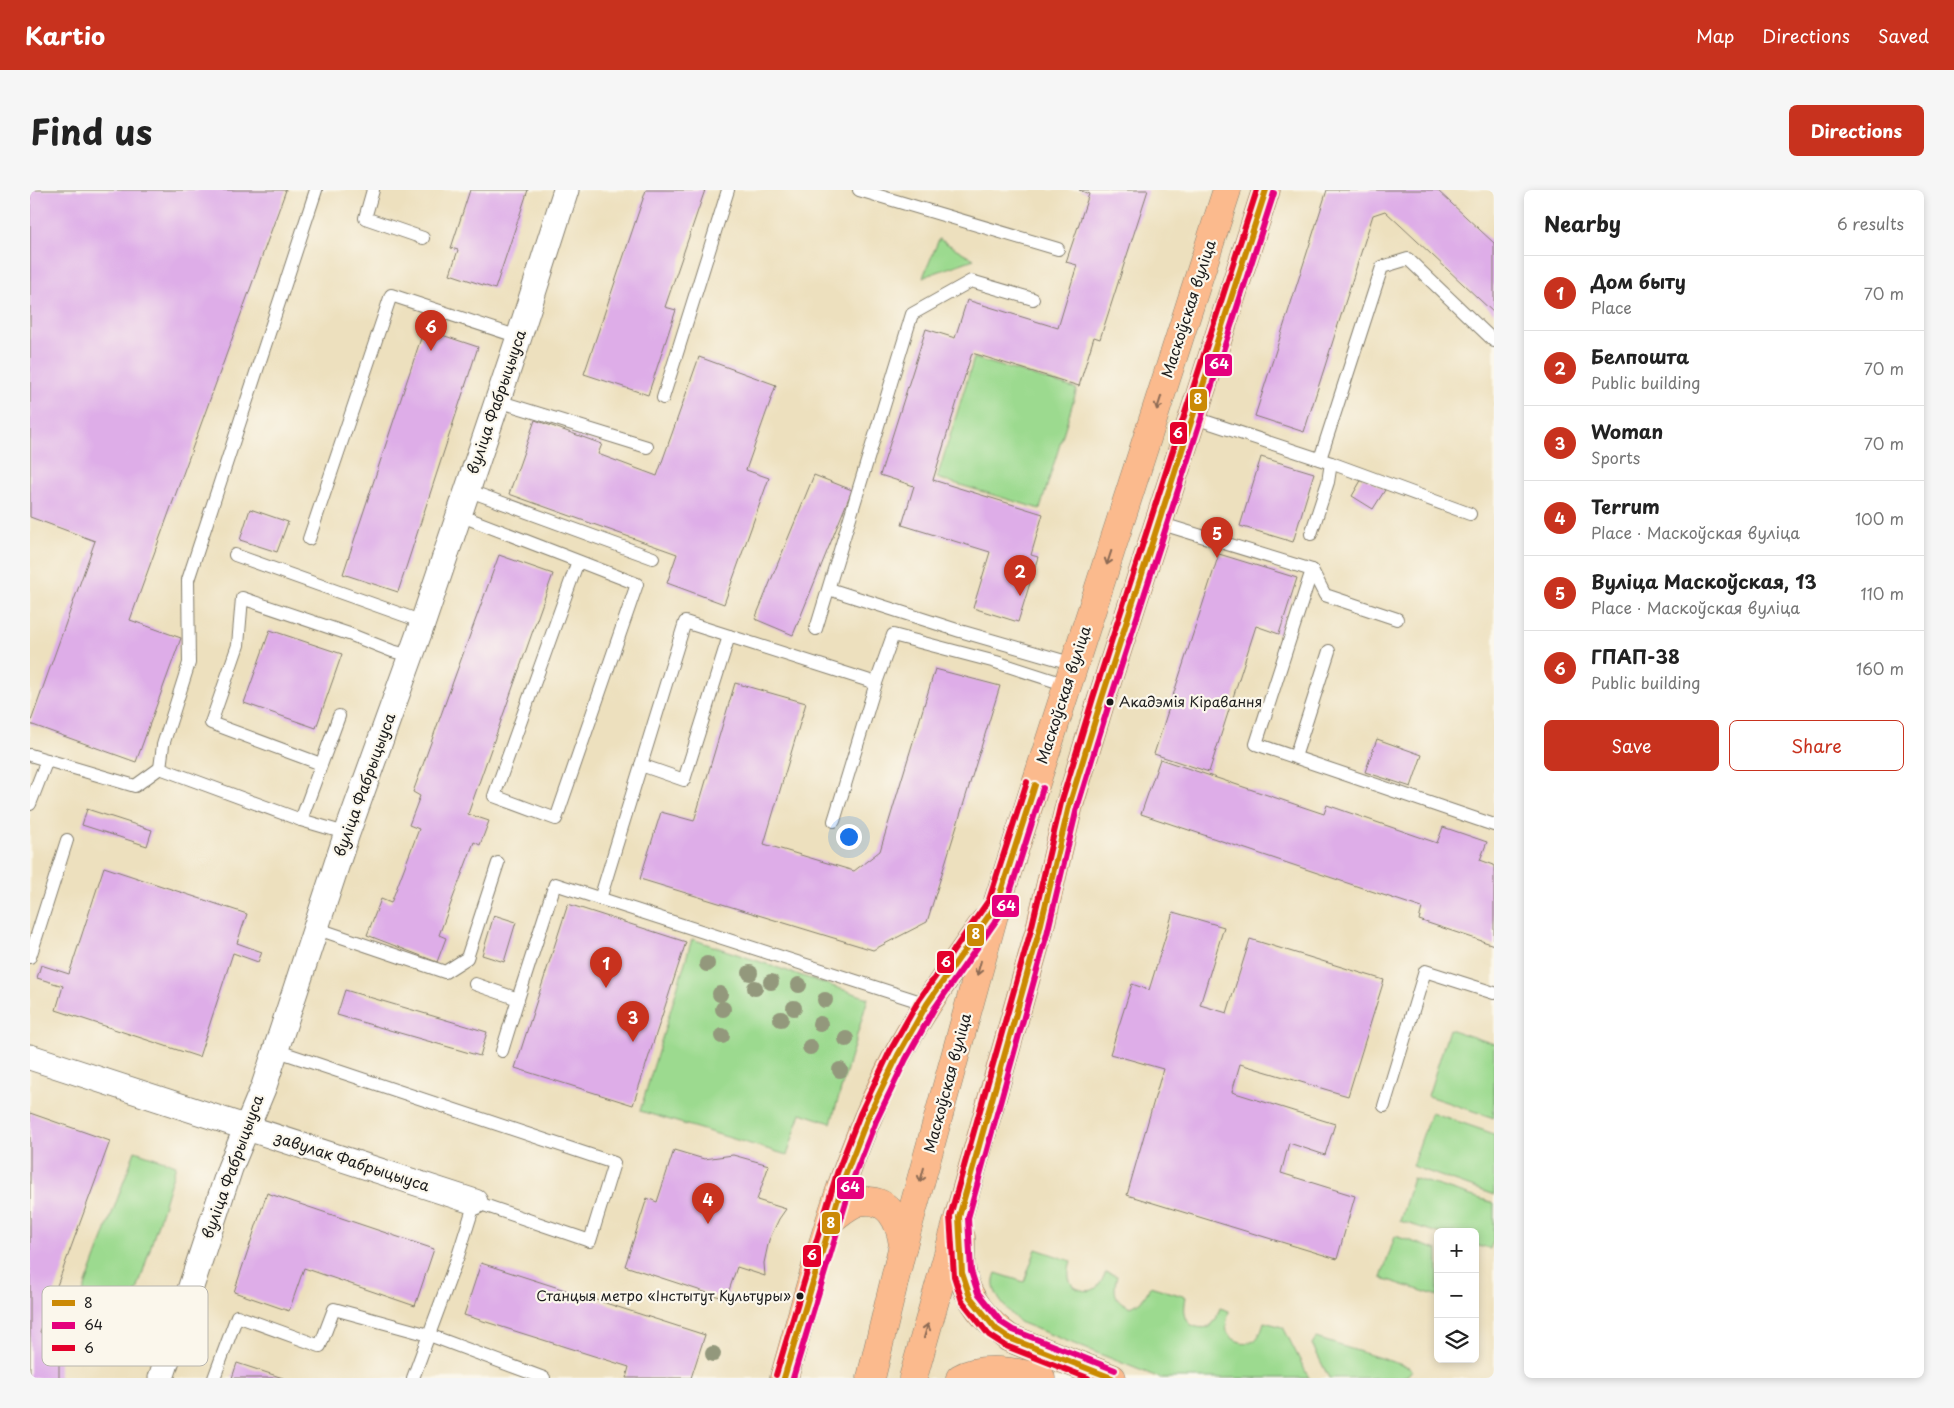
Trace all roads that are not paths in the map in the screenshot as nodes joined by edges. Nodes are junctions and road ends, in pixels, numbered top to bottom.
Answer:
1 (316, 190) edge
2 (373, 190) edge
3 (566, 190) edge
4 (728, 190) edge
5 (859, 190) edge
6 (1227, 190) edge
7 (1266, 190) edge
8 (423, 238) dead end
9 (1058, 249) dead end
10 (1033, 299) dead end
11 (519, 337) junction
12 (1494, 341) edge
13 (663, 398) dead end
14 (498, 401) junction
15 (1192, 417) junction
16 (647, 447) dead end
17 (1326, 461) junction
18 (467, 490) junction
19 (1470, 514) dead end
20 (459, 515) junction
21 (1159, 523) junction
22 (1310, 534) dead end
23 (309, 539) dead end
24 (235, 555) dead end
25 (654, 558) dead end
26 (578, 561) junction
27 (1312, 570) junction
28 (829, 589) junction
29 (1397, 619) dead end
30 (423, 622) junction
31 (816, 629) dead end
32 (730, 636) junction
33 (1330, 651) dead end
34 (411, 656) junction
35 (1071, 675) junction
36 (876, 683) junction
37 (339, 716) dead end
38 (30, 755) edge
39 (1295, 757) junction
40 (46, 760) junction
41 (321, 764) junction
42 (641, 765) junction
43 (160, 768) junction
44 (30, 804) edge
45 (301, 820) junction
46 (834, 821) dead end
47 (1494, 825) edge
48 (346, 836) junction
49 (67, 840) dead end
50 (498, 863) dead end
51 (600, 899) junction
52 (997, 904) junction
53 (315, 928) junction
54 (30, 956) edge
55 (475, 984) dead end
56 (1494, 993) edge
57 (518, 999) junction
58 (927, 1004) junction
59 (275, 1050) junction
60 (502, 1051) dead end
61 (30, 1057) edge
62 (1384, 1106) dead end
63 (246, 1128) junction
64 (475, 1202) junction
65 (960, 1217) junction
66 (832, 1219) junction
67 (903, 1245) junction
68 (191, 1286) edge
69 (429, 1335) junction
70 (165, 1366) edge
71 (161, 1378) edge
72 (214, 1378) edge
73 (413, 1378) edge
74 (544, 1378) edge
75 (784, 1378) edge
76 (870, 1378) edge
77 (913, 1378) edge
78 (960, 1378) edge
79 (1041, 1378) edge
80 (1112, 1378) edge

1 - 43 lane
2 - 8 lane
3 - 11 street, вуліца Фабрыцыуса
4 - 13 lane
5 - 9 lane
6 -> 35 main road, Маскоўская вуліца
7 - 15 main road
10 - 28 lane
11 - 14 street, вуліца Фабрыцыуса
11 - 23 lane
12 - 17 lane
14 - 16 lane
14 - 18 street, вуліца Фабрыцыуса
15 - 17 lane
15 - 21 main road
17 - 19 lane
17 - 22 lane
18 - 20 street, вуліца Фабрыцыуса
18 - 25 lane
20 - 26 lane
20 - 30 street, вуліца Фабрыцыуса
21 - 27 lane
21 - 65 main road
24 - 30 lane
26 - 26 lane
27 - 29 lane
27 - 39 lane
28 - 31 lane
28 - 35 lane
30 - 34 street, вуліца Фабрыцыуса
32 - 36 lane
32 - 42 lane
32 - 42 lane
33 - 39 lane
34 - 41 lane
34 - 48 street, вуліца Фабрыцыуса
35 - 36 lane
35 - 52 main road, Маскоўская вуліца
36 - 46 lane
37 - 41 lane
38 - 40 lane
39 - 47 lane
40 - 43 lane
40 - 44 lane
41 - 45 lane
42 - 51 lane
43 - 45 lane
45 - 48 lane
48 - 53 street, вуліца Фабрыцыуса
49 - 54 lane
50 - 53 lane
51 - 57 lane
51 - 58 lane
52 - 58 main road
52 -> 67 main road, Маскоўская вуліца
53 - 59 street, вуліца Фабрыцыуса
55 - 57 lane
56 - 62 lane
57 - 60 lane
58 - 66 main road
59 - 63 street, вуліца Фабрыцыуса
59 - 64 lane
61 - 63 street, завулак Фабрыцыуса
63 - 64 street, завулак Фабрыцыуса
63 - 68 street, вуліца Фабрыцыуса
64 - 69 lane
77 -> 65 main road
65 - 80 main road
66 - 67 main road
66 - 75 main road
67 - 76 main road, Маскоўская вуліца
69 - 72 lane
69 - 73 lane
69 - 74 lane
70 - 71 street, вуліца Фабрыцыуса
78 - 79 main road

